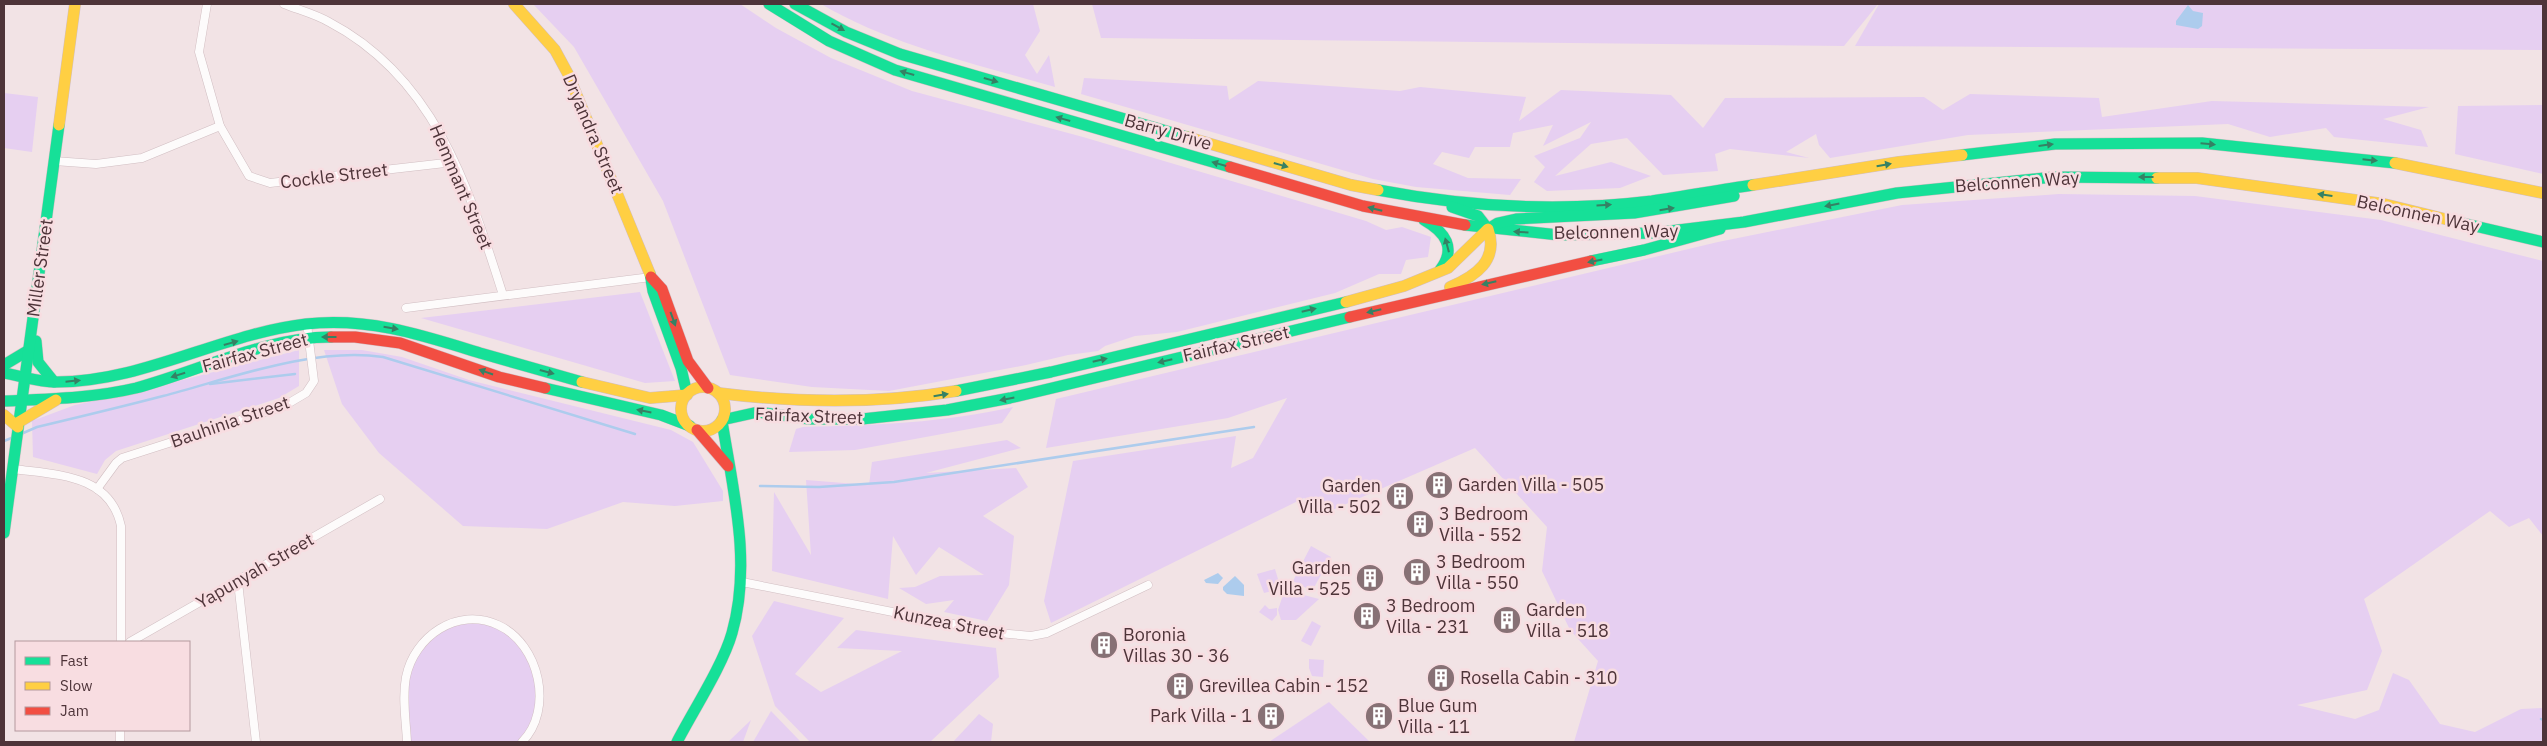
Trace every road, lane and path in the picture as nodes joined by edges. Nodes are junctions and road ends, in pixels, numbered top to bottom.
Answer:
1 (75, 4) edge
2 (207, 4) edge
3 (284, 4) edge
4 (514, 4) edge
5 (769, 4) edge
6 (795, 4) edge
7 (220, 126) junction
8 (54, 161) junction
9 (454, 162) junction
10 (1836, 173) junction
11 (2543, 193) edge
12 (1408, 196) junction
13 (1555, 207) joint
14 (1423, 219) junction
15 (1744, 222) junction
16 (1488, 229) junction
17 (2543, 242) edge
18 (651, 276) junction
19 (1433, 276) junction
20 (503, 295) junction
21 (1421, 300) junction
22 (35, 307) junction
23 (406, 308) dead end
24 (307, 324) junction
25 (308, 337) junction
26 (29, 350) junction
27 (4, 364) edge
28 (4, 373) edge
29 (25, 378) junction
30 (54, 382) junction
31 (713, 390) junction
32 (687, 395) junction
33 (57, 399) junction
34 (22, 400) junction
35 (4, 401) edge
36 (4, 415) edge
37 (722, 421) junction
38 (18, 425) junction
39 (693, 428) junction
40 (728, 466) junction
41 (14, 469) junction
42 (97, 489) junction
43 (380, 499) dead end
44 (4, 533) edge
45 (238, 582) junction
46 (742, 582) junction
47 (1148, 584) dead end
48 (121, 641) edge
49 (132, 641) edge
50 (256, 742) edge
51 (407, 742) edge
52 (522, 742) edge
53 (677, 742) edge

1 - 8 main road, Miller Street
2 - 7 street, Cockle Street
3 - 9 street, Hemmant Street
4 - 18 main road, Dryandra Street
14 -> 5 main road, Barry Drive
6 -> 12 main road, Barry Drive
7 - 8 street
7 - 9 street, Cockle Street
8 - 22 main road, Miller Street
9 - 20 street, Hemmant Street
10 -> 11 main road, Belconnen Way
13 -> 10 main road, Belconnen Way
16 -> 10 main road
12 - 13 main road, Barry Drive
12 - 16 main road
14 - 16 main road, Barry Drive
19 -> 14 main road
15 -> 16 main road, Belconnen Way
17 -> 15 main road, Belconnen Way
15 -> 21 main road, Fairfax Street
16 - 19 main road, Fairfax Street
16 - 21 main road
18 - 20 street
18 -> 31 main road, Dryandra Street
18 - 32 main road, Dryandra Street
31 -> 19 main road, Fairfax Street
20 - 23 street
21 -> 37 main road, Fairfax Street
22 - 26 main road, Miller Street
22 - 30 main road
24 - 25 street, Bauhinia Street
30 -> 24 main road, Fairfax Street
24 -> 32 main road, Fairfax Street
25 -> 33 main road, Fairfax Street
39 -> 25 main road, Fairfax Street
25 - 42 street, Bauhinia Street
26 - 27 main road
26 - 29 main road, Miller Street
28 - 29 main road, Fairfax Street
29 - 30 main road, Fairfax Street
29 - 34 main road, Miller Street
31 - 32 main road
31 - 37 main road
32 - 39 main road
33 - 34 main road, Fairfax Street
33 - 38 main road
34 - 35 main road, Fairfax Street
34 - 38 main road, Miller Street
36 - 38 main road
37 - 39 main road
37 - 40 main road
38 - 41 main road, Miller Street
39 - 40 main road
40 - 46 main road
41 - 42 street
41 - 44 main road, Miller Street
42 - 48 street
43 - 45 street, Yapunyah Street
45 - 49 street, Yapunyah Street
45 - 50 street
46 - 47 street, Kunzea Street
46 - 53 main road
51 - 52 street

